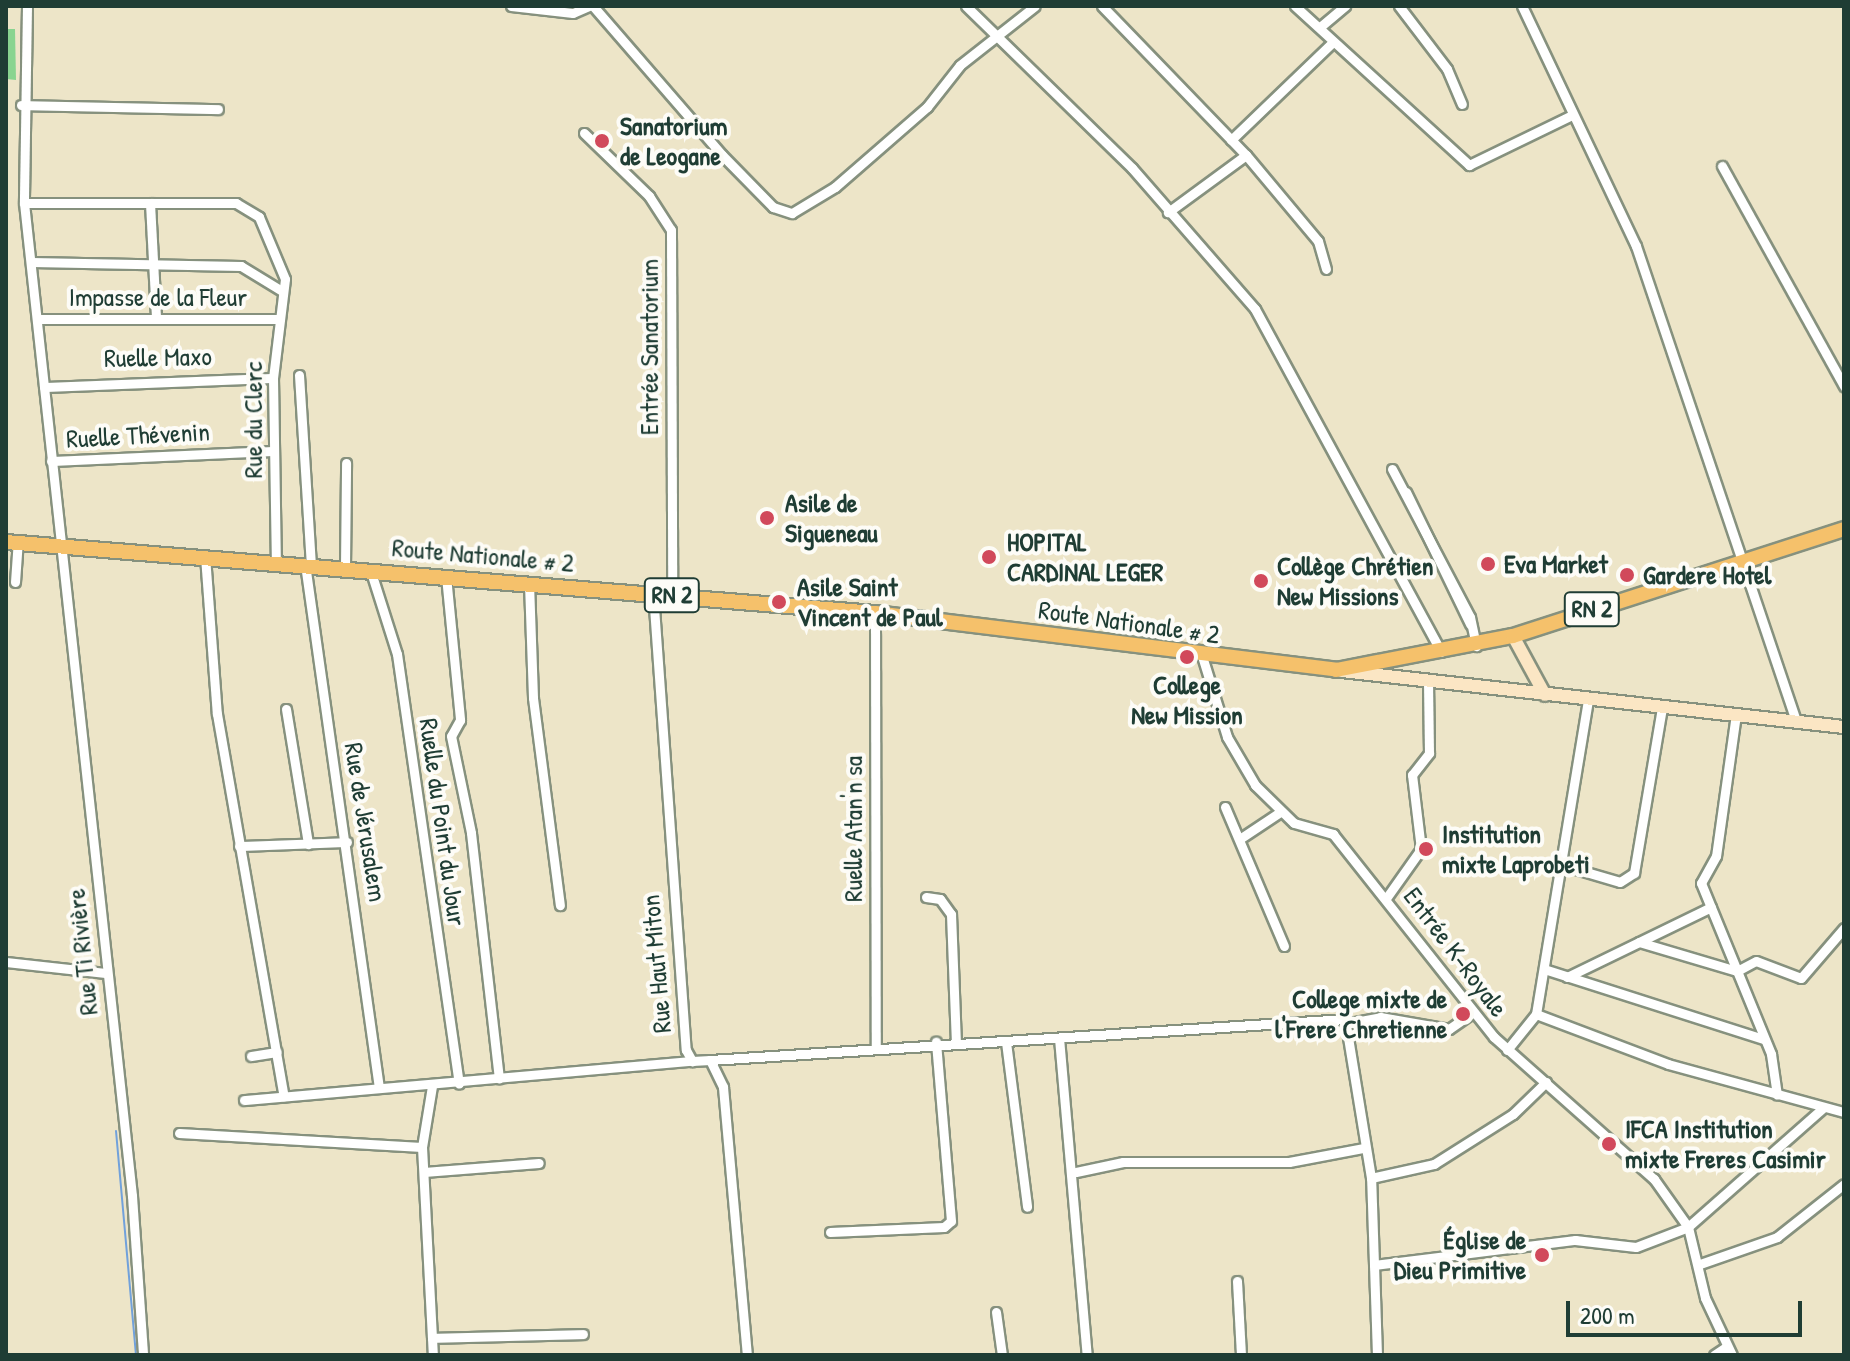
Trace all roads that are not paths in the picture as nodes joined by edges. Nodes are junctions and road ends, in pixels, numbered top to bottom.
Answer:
1 (27, 6) edge
2 (511, 6) edge
3 (591, 6) edge
4 (966, 6) edge
5 (1035, 6) edge
6 (1102, 6) edge
7 (1295, 6) edge
8 (1345, 6) edge
9 (1399, 6) edge
10 (1522, 6) edge
11 (1320, 27) junction
12 (995, 36) junction
13 (1333, 42) junction
14 (1462, 104) dead end
15 (21, 105) junction
16 (218, 109) dead end
17 (1572, 115) junction
18 (584, 133) dead end
19 (1231, 140) junction
20 (1246, 155) junction
21 (1722, 166) dead end
22 (24, 203) junction
23 (150, 203) junction
24 (1168, 212) junction
25 (153, 259) junction
26 (31, 262) junction
27 (1326, 269) dead end
28 (282, 291) junction
29 (156, 318) junction
30 (39, 319) junction
31 (277, 319) junction
32 (299, 375) dead end
33 (273, 378) junction
34 (1844, 386) edge
35 (44, 387) junction
36 (274, 451) junction
37 (51, 461) junction
38 (346, 463) dead end
39 (1392, 469) dead end
40 (1844, 529) edge
41 (12, 542) edge
42 (59, 545) junction
43 (205, 556) junction
44 (1746, 558) junction
45 (276, 562) junction
46 (308, 564) junction
47 (345, 567) junction
48 (370, 569) junction
49 (446, 576) junction
50 (15, 582) dead end
51 (529, 582) junction
52 (653, 593) junction
53 (672, 595) junction
54 (875, 613) junction
55 (1513, 636) junction
56 (1476, 646) junction
57 (1444, 654) junction
58 (1202, 656) junction
59 (1336, 670) junction
60 (1428, 684) junction
61 (1545, 695) junction
62 (1588, 700) junction
63 (1662, 707) junction
64 (286, 709) dead end
65 (1736, 714) junction
66 (1796, 721) junction
67 (1844, 727) edge
68 (1225, 807) dead end
69 (1280, 812) junction
70 (1241, 838) junction
71 (347, 842) junction
72 (308, 844) junction
73 (239, 846) junction
74 (1562, 865) junction
75 (926, 897) dead end
76 (1387, 897) junction
77 (560, 905) dead end
78 (1711, 907) junction
79 (1844, 928) edge
80 (1639, 942) junction
81 (1284, 946) dead end
82 (6, 962) edge
83 (1544, 969) junction
84 (1737, 971) junction
85 (105, 973) junction
86 (1567, 977) junction
87 (1472, 1013) junction
88 (1536, 1014) junction
89 (1350, 1023) junction
90 (1059, 1038) junction
91 (1764, 1039) junction
92 (936, 1042) junction
93 (956, 1042) junction
94 (1006, 1042) junction
95 (876, 1046) junction
96 (1507, 1050) junction
97 (277, 1052) junction
98 (251, 1056) dead end
99 (710, 1060) junction
100 (692, 1061) junction
101 (499, 1078) junction
102 (1546, 1082) junction
103 (459, 1084) junction
104 (432, 1086) junction
105 (379, 1088) junction
106 (1777, 1095) junction
107 (284, 1096) junction
108 (244, 1100) dead end
109 (1823, 1108) junction
110 (1844, 1112) edge
111 (179, 1133) dead end
112 (422, 1147) junction
113 (1363, 1148) junction
114 (539, 1163) dead end
115 (424, 1172) junction
116 (1076, 1172) junction
117 (1371, 1178) junction
118 (1844, 1184) edge
119 (1027, 1207) dead end
120 (1688, 1227) junction
121 (830, 1232) dead end
122 (1700, 1264) junction
123 (1374, 1265) junction
124 (1237, 1281) dead end
125 (996, 1312) dead end
126 (583, 1334) dead end
127 (432, 1338) junction
128 (1729, 1351) edge
129 (143, 1355) edge
130 (433, 1355) edge
131 (747, 1355) edge
132 (1002, 1355) edge
133 (1087, 1355) edge
134 (1241, 1355) edge
135 (1377, 1355) edge
136 (1714, 1355) edge

1 - 15 street, Rue Ti Rivière
2 - 3 street
3 - 12 street
4 - 12 street
5 - 12 street
6 - 19 street
7 - 11 street
8 - 11 street
9 - 14 street
10 - 17 street
11 - 13 street
12 - 24 street
13 - 17 street
13 - 19 street
15 - 16 street
15 - 22 street, Rue Ti Rivière
17 - 44 street
18 - 53 street, Entrée Sanatorium
19 - 20 street
20 - 24 street
20 - 27 street
21 - 34 street
22 - 23 street
22 - 26 street, Rue Ti Rivière
23 - 25 street
23 - 28 street, Rue du Clerc
24 - 57 street
25 - 26 street
25 - 28 street
25 - 29 street
26 - 30 street, Rue Ti Rivière
28 - 31 street, Rue du Clerc
29 - 30 street, Impasse de la Fleur
29 - 31 street, Impasse de la Fleur
30 - 35 street, Rue Ti Rivière
31 - 33 street, Rue du Clerc
32 - 46 street, Rue de Jérusalem
33 - 35 street, Ruelle Maxo
33 - 36 street, Rue du Clerc
35 - 37 street, Rue Ti Rivière
36 - 37 street, Ruelle Thévenin
36 - 45 street, Rue du Clerc
37 - 42 street, Rue Ti Rivière
38 - 47 street
39 - 56 street
40 - 44 main road, Route Nationale # 2 / RN 2
41 - 42 main road, Route Nationale # 2 / RN 2
41 - 50 street
42 - 43 main road, Route Nationale # 2 / RN 2
42 - 85 street, Rue Ti Rivière
43 - 45 main road, Route Nationale # 2 / RN 2
43 - 73 street
44 - 55 main road, Route Nationale # 2 / RN 2
44 - 66 street
45 - 46 main road, Route Nationale # 2 / RN 2
46 - 47 main road, Route Nationale # 2 / RN 2
46 - 71 street, Rue de Jérusalem
47 - 48 main road, Route Nationale # 2 / RN 2
48 - 49 main road, Route Nationale # 2 / RN 2
48 - 103 street, Ruelle du Point du Jour
49 - 51 main road, Route Nationale # 2 / RN 2
49 - 101 street
51 - 52 main road, Route Nationale # 2 / RN 2
51 - 77 street
52 - 53 main road, Route Nationale # 2 / RN 2
52 - 100 street, Rue Haut Miton
53 - 54 main road, Route Nationale # 2 / RN 2
54 - 58 main road, Route Nationale # 2 / RN 2
54 - 95 street, Ruelle Atan'n sa
55 - 56 main road, Route Nationale # 2 / RN 2
55 - 61 main road
56 - 57 main road, Route Nationale # 2 / RN 2
57 - 59 main road, Route Nationale # 2 / RN 2
58 - 59 main road, Route Nationale # 2 / RN 2
58 - 69 street
59 - 60 main road
60 - 61 main road
60 - 76 street
61 - 62 main road
62 - 63 main road
62 - 74 street
63 - 65 main road
63 - 74 street
64 - 72 street
65 - 66 main road
65 - 78 street
66 - 67 main road
68 - 70 street
69 - 70 street
69 - 76 street, Entrée K-Royale
70 - 81 street
71 - 72 street
71 - 105 street, Rue de Jérusalem
72 - 73 street
73 - 97 street
74 - 83 street
75 - 93 street
76 - 87 street, Entrée K-Royale
78 - 80 street
78 - 84 street
79 - 84 street
80 - 84 street
80 - 86 street
82 - 85 street
83 - 86 street
83 - 88 street
84 - 91 street
85 - 129 street, Rue Ti Rivière
86 - 91 street
87 - 89 street, Rue Haut Miton
87 - 96 street, Entrée K-Royale
88 - 96 street
88 - 106 street
89 - 90 street, Rue Haut Miton
89 - 113 street
90 - 94 street, Rue Haut Miton
90 - 116 street
91 - 106 street
92 - 93 street, Rue Haut Miton
92 - 95 street, Rue Haut Miton
92 - 121 street
93 - 94 street, Rue Haut Miton
94 - 119 street
95 - 99 street, Rue Haut Miton
96 - 102 street, Entrée K-Royale
97 - 98 street
97 - 107 street
99 - 100 street, Rue Haut Miton
99 - 131 street
100 - 101 street
101 - 103 street
102 - 117 street
102 - 120 street, Entrée K-Royale
103 - 104 street
104 - 105 street
104 - 112 street
105 - 107 street
106 - 109 street
107 - 108 street
109 - 110 street
109 - 120 street
111 - 112 street
112 - 115 street
113 - 116 street
113 - 117 street
114 - 115 street
115 - 127 street
116 - 133 street
117 - 123 street
118 - 122 street
120 - 122 street, Entrée K-Royale
120 - 123 street
122 - 128 street, Entrée K-Royale
123 - 135 street
124 - 134 street
125 - 132 street
126 - 127 street
127 - 130 street
128 - 136 street

